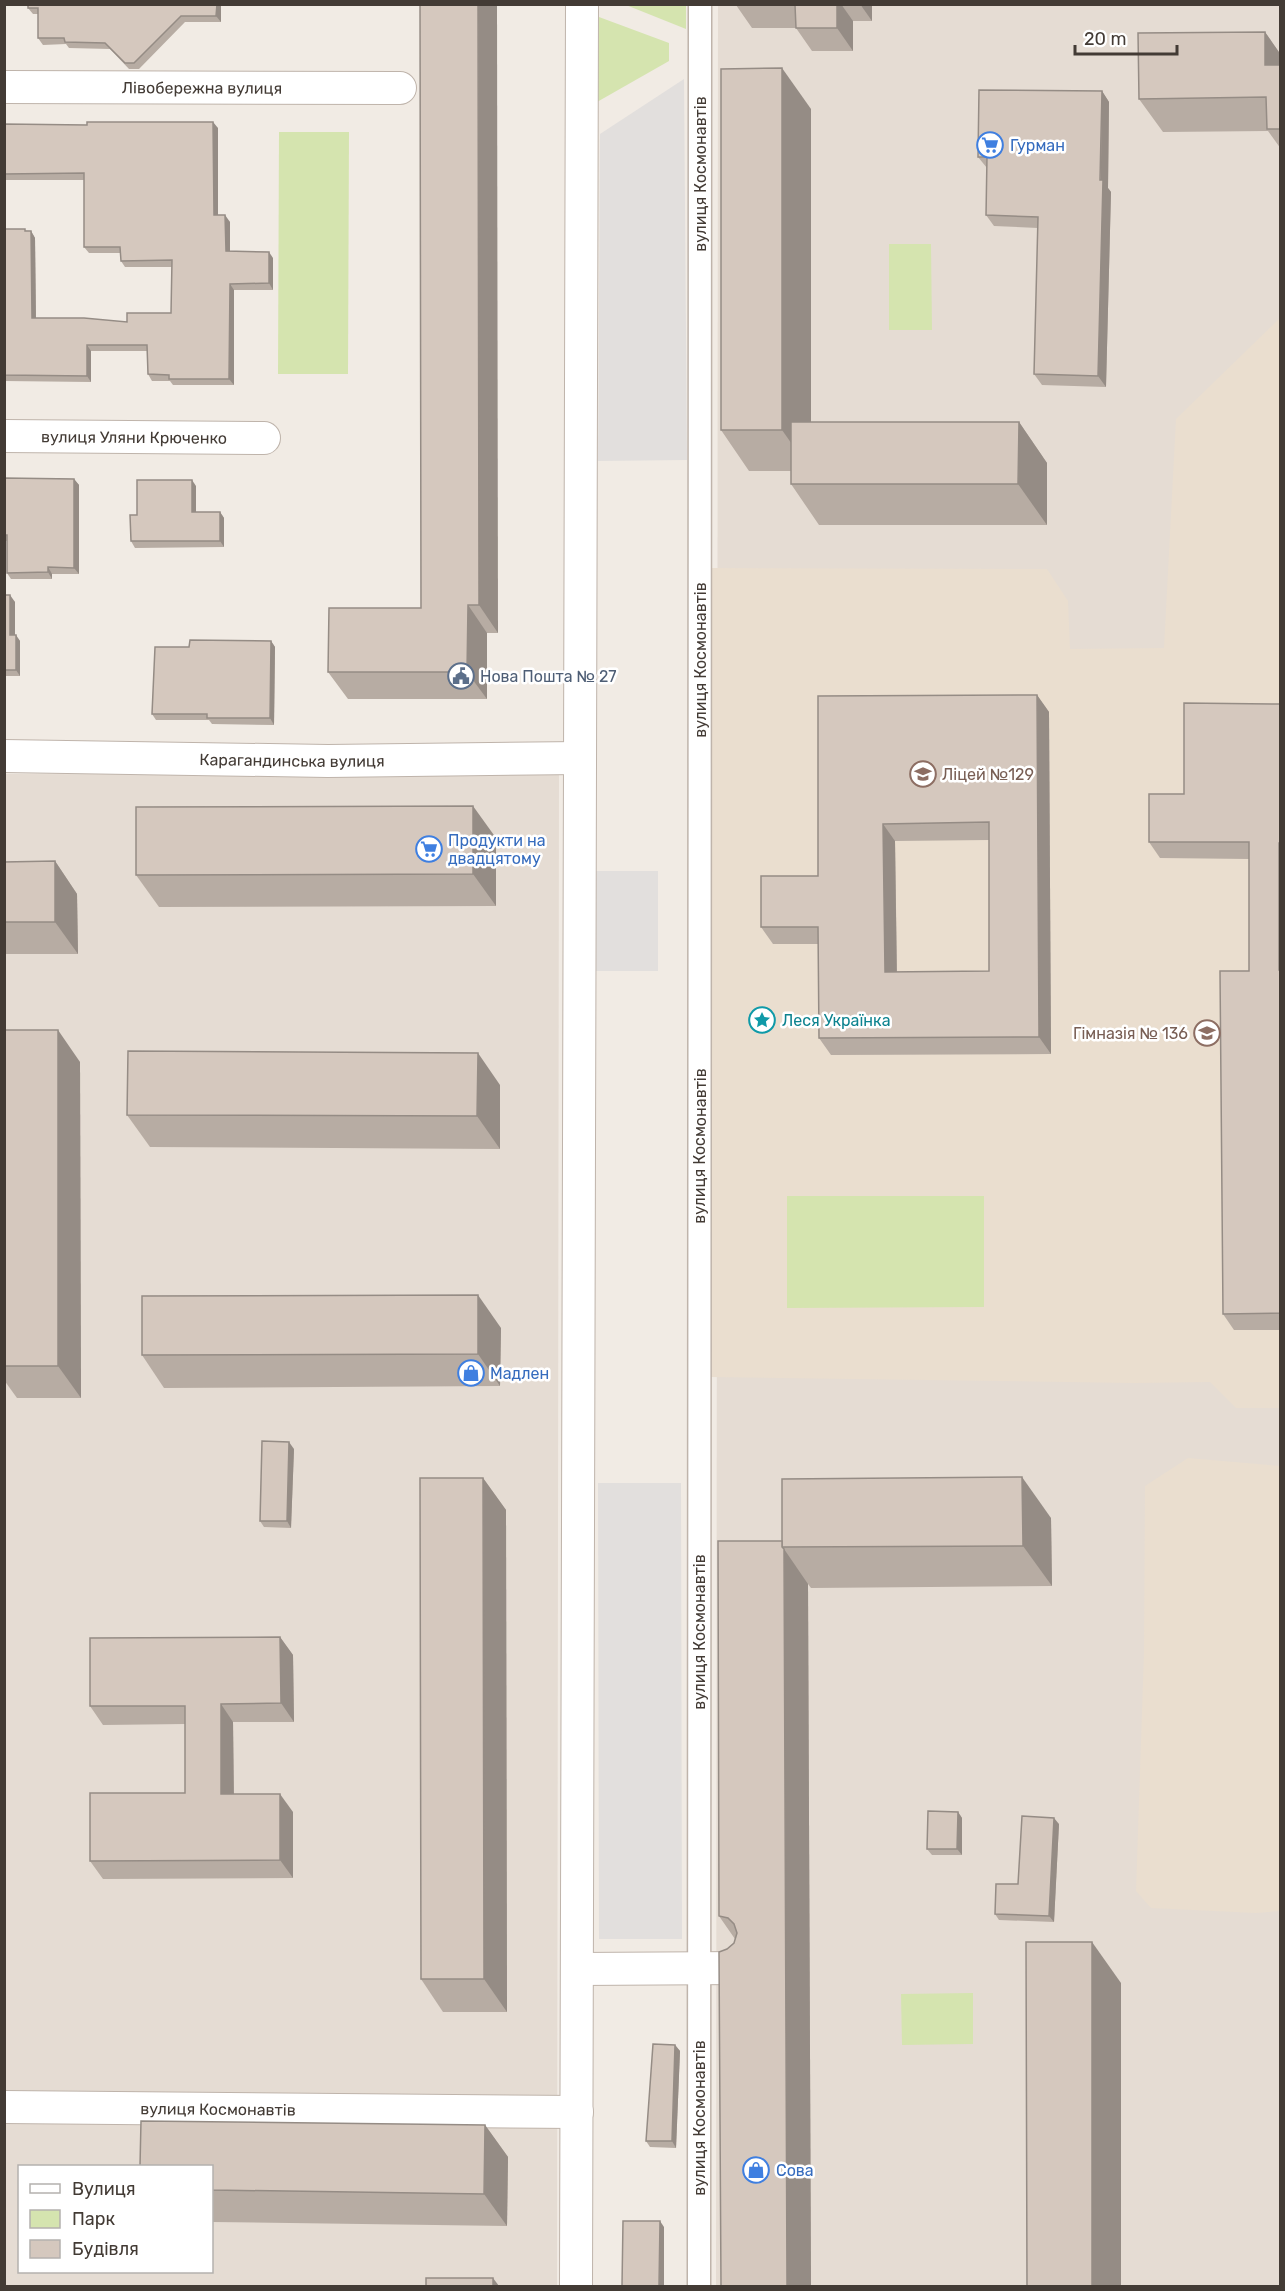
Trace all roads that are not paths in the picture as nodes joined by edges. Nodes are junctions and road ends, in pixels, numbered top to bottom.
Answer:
1 (582, 4) edge
2 (700, 4) edge
3 (4, 87) edge
4 (400, 88) dead end
5 (4, 436) edge
6 (264, 438) dead end
7 (4, 756) edge
8 (580, 758) junction
9 (699, 1968) junction
10 (743, 1968) edge
11 (577, 1970) junction
12 (4, 2107) edge
13 (577, 2112) junction
14 (576, 2286) edge
15 (699, 2286) edge

1 - 8 street
2 - 9 street, вулиця Космонавтів
3 - 4 street, Лівобережна вулиця
5 - 6 street, вулиця Уляни Крюченко
7 - 8 street, Карагандинська вулиця
8 - 11 street
9 - 10 street
9 - 11 street
9 - 15 street, вулиця Космонавтів
11 - 13 street
12 - 13 street, вулиця Космонавтів
13 - 14 street

